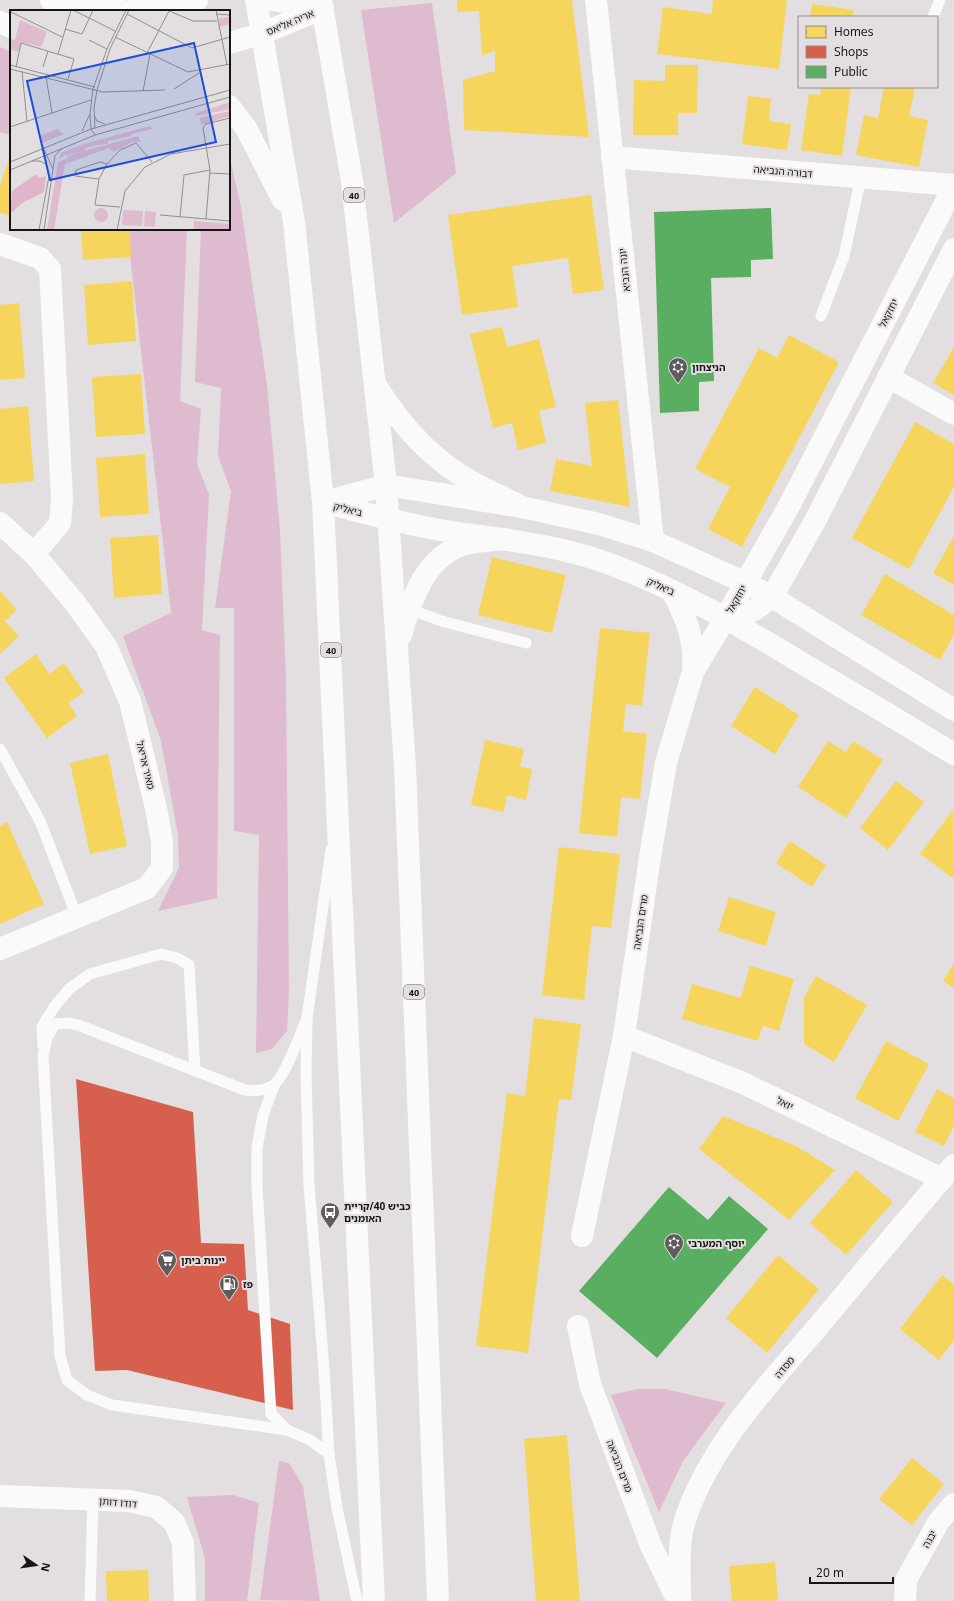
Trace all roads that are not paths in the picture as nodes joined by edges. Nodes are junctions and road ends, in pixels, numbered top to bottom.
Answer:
1 (51, 0) edge
2 (197, 0) edge
3 (256, 0) edge
4 (271, 0) edge
5 (596, 0) edge
6 (940, 0) edge
7 (322, 4) edge
8 (148, 6) edge
9 (109, 10) edge
10 (932, 16) edge
11 (0, 22) edge
12 (10, 27) edge
13 (261, 34) junction
14 (230, 43) edge
15 (230, 107) edge
16 (612, 157) junction
17 (862, 177) junction
18 (954, 185) edge
19 (294, 222) junction
20 (0, 244) edge
21 (954, 249) edge
22 (822, 316) dead end
23 (888, 377) junction
24 (375, 384) junction
25 (954, 414) edge
26 (386, 485) junction
27 (323, 502) junction
28 (522, 507) junction
29 (387, 519) junction
30 (0, 522) edge
31 (506, 539) junction
32 (653, 541) junction
33 (34, 554) junction
34 (746, 583) junction
35 (672, 591) junction
36 (772, 597) junction
37 (408, 609) junction
38 (726, 617) junction
39 (526, 643) dead end
40 (397, 652) junction
41 (693, 672) junction
42 (954, 710) edge
43 (0, 749) edge
44 (954, 754) edge
45 (338, 798) junction
46 (77, 917) junction
47 (0, 949) edge
48 (307, 1018) junction
49 (624, 1036) junction
50 (43, 1056) junction
51 (195, 1071) junction
52 (274, 1086) junction
53 (948, 1172) edge
54 (582, 1236) dead end
55 (578, 1326) dead end
56 (286, 1430) junction
57 (329, 1454) junction
58 (0, 1496) edge
59 (93, 1500) junction
60 (954, 1504) edge
61 (90, 1601) edge
62 (185, 1601) edge
63 (357, 1601) edge
64 (374, 1601) edge
65 (438, 1601) edge
66 (679, 1601) edge
67 (905, 1601) edge

1 - 9 main road
2 - 8 main road
3 - 13 main road, 40
4 - 7 main road, אריה אליאס
5 - 16 main road, יונה הנביא
6 - 10 lane
7 - 13 main road, אריה אליאס
7 - 24 main road, 40
11 - 12 main road
13 - 14 main road, אריה אליאס
13 - 19 main road, 40
15 - 19 main road
16 - 17 main road, דבורה הנביאה
16 - 32 main road, יונה הנביא
17 - 18 main road, דבורה הנביאה
17 - 22 lane
18 - 34 main road, יחזקאל
19 - 27 main road, 40
20 - 33 main road
21 - 23 main road, יחזקאל
23 - 25 main road
23 - 36 main road, יחזקאל
24 - 26 main road, 40
24 - 28 main road
26 - 27 main road, ביאליק
26 - 28 main road, ביאליק
26 - 29 main road, 40
27 - 29 main road, ביאליק
27 - 45 main road, 40
28 - 32 main road, ביאליק
29 - 31 main road, ביאליק
29 - 40 main road, 40
30 - 33 main road, מאיר אריאל
31 - 35 main road, ביאליק
31 - 37 main road
32 - 34 main road, ביאליק
33 - 46 main road, מאיר אריאל
34 - 36 main road, ביאליק
34 - 38 main road, יחזקאל
35 - 38 main road, ביאליק
35 - 41 main road
36 - 38 main road, יחזקאל
36 - 42 main road, ביאליק
37 - 39 lane
37 - 40 main road
38 - 41 main road, מרים הנביאה
38 - 44 main road, ביאליק
40 - 65 main road, 40
41 - 49 main road, מרים הנביאה
43 - 46 lane
45 - 48 lane
45 - 64 main road, 40
46 - 47 main road, מאיר אריאל
48 - 52 lane
48 - 57 lane
49 - 53 main road, יואל
49 - 54 main road, מרים הנביאה
50 - 51 lane
50 - 51 lane
50 - 56 lane
51 - 52 lane
52 - 56 lane
53 - 66 main road, מסדה
55 - 66 main road, מרים הנביאה
56 - 57 lane
57 - 63 lane
58 - 59 main road, דודו דותן
59 - 61 lane
59 - 62 main road, דודו דותן
60 - 67 main road, יבנה

